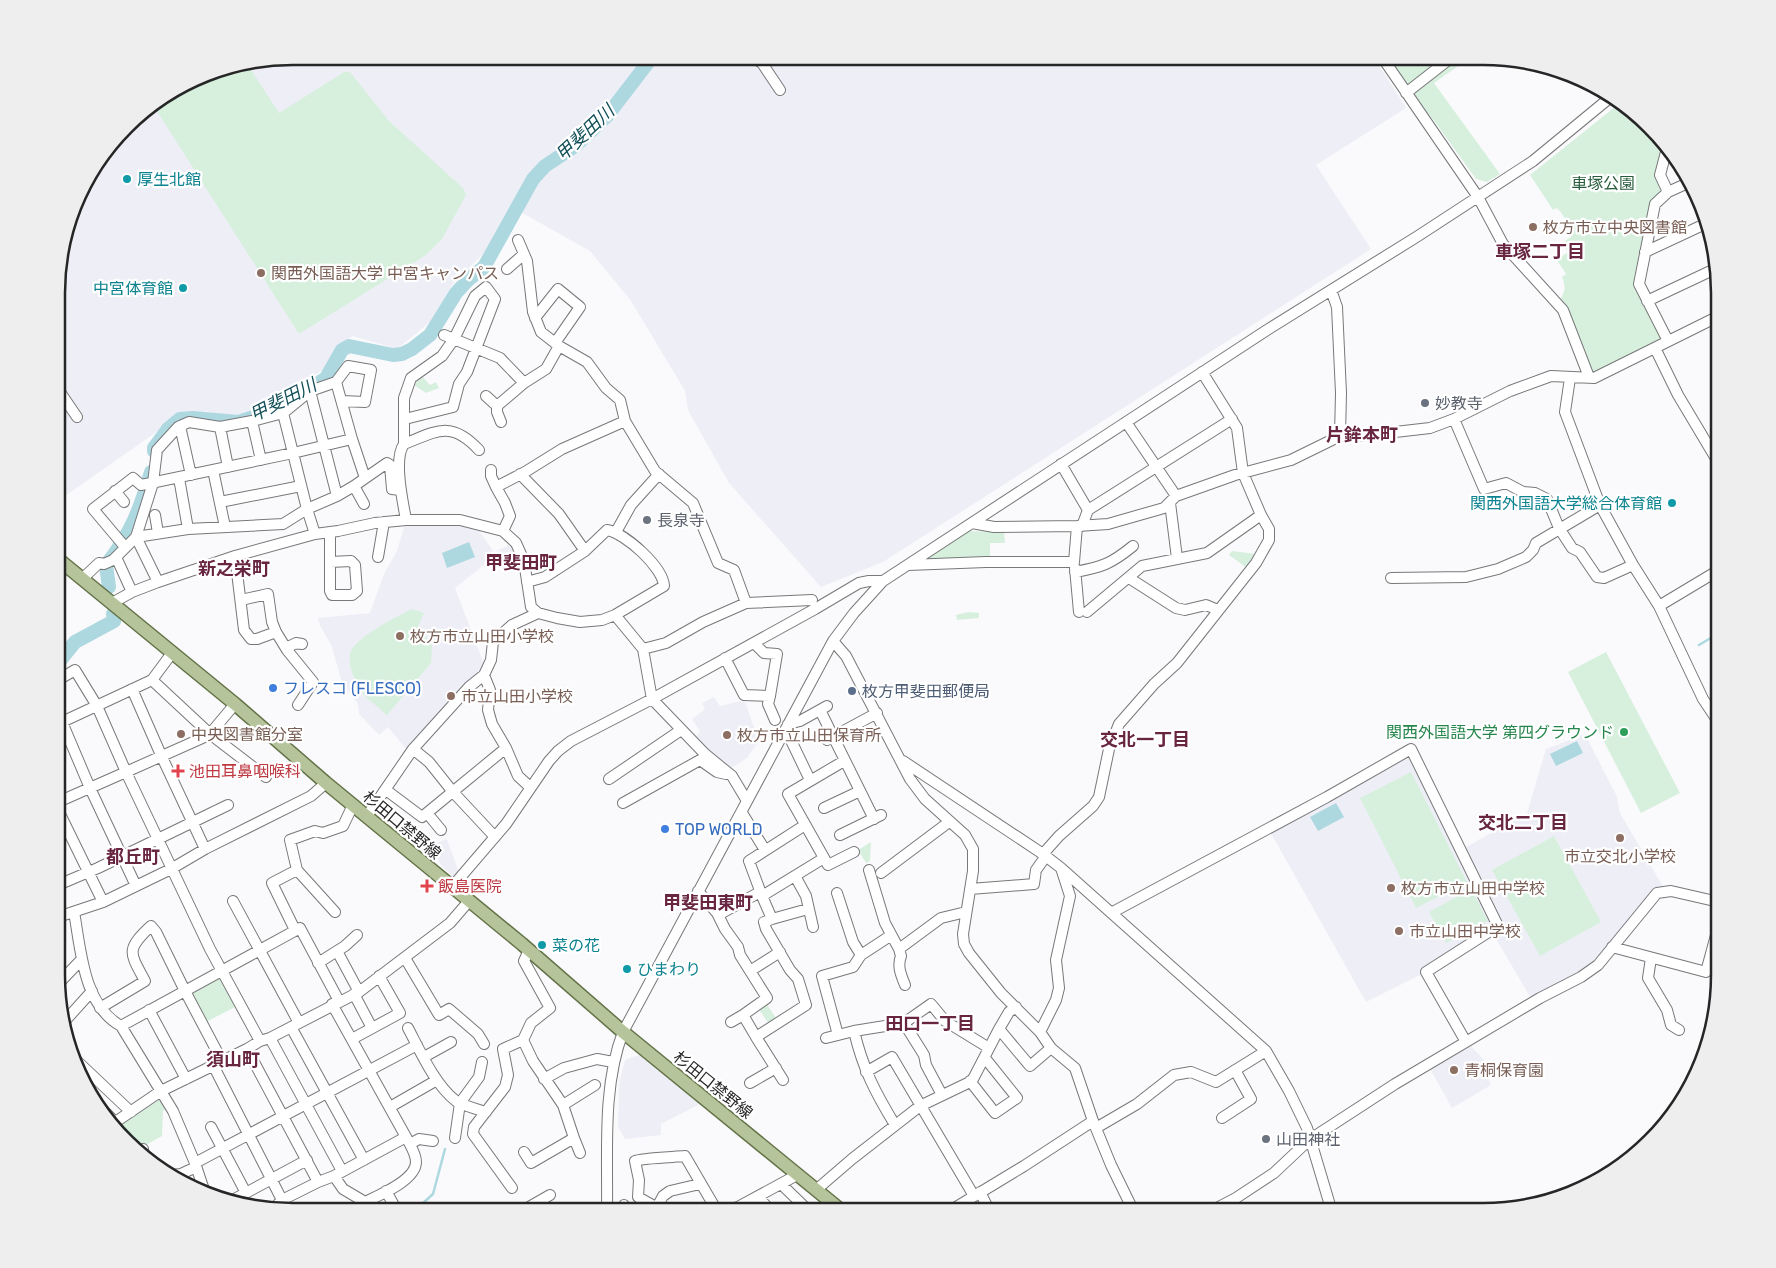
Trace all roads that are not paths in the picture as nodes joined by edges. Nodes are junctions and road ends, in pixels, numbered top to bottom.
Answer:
1 (763, 65) edge
2 (1387, 65) edge
3 (1442, 65) edge
4 (780, 90) dead end
5 (1406, 93) junction
6 (1606, 101) edge
7 (1665, 155) edge
8 (1684, 185) edge
9 (1668, 192) junction
10 (1478, 197) junction
11 (1701, 226) edge
12 (518, 240) dead end
13 (1645, 252) junction
14 (524, 254) junction
15 (507, 268) dead end
16 (1710, 271) edge
17 (1331, 290) junction
18 (1647, 301) junction
19 (535, 318) junction
20 (1711, 320) edge
21 (449, 337) junction
22 (1668, 341) junction
23 (557, 345) junction
24 (476, 348) junction
25 (1655, 348) junction
26 (1202, 372) junction
27 (1589, 377) junction
28 (1570, 378) junction
29 (336, 382) junction
30 (524, 383) junction
31 (310, 391) junction
32 (486, 396) dead end
33 (65, 399) edge
34 (342, 401) junction
35 (497, 406) junction
36 (283, 413) junction
37 (77, 417) dead end
38 (405, 419) junction
39 (1232, 419) junction
40 (1454, 419) junction
41 (252, 421) junction
42 (625, 421) junction
43 (501, 422) dead end
44 (1126, 422) junction
45 (180, 426) junction
46 (220, 427) junction
47 (1340, 436) junction
48 (352, 439) junction
49 (404, 444) junction
50 (324, 446) junction
51 (479, 450) dead end
52 (1711, 451) edge
53 (293, 452) junction
54 (261, 460) junction
55 (1061, 464) junction
56 (1157, 466) junction
57 (228, 467) junction
58 (213, 470) junction
59 (491, 470) dead end
60 (1243, 473) junction
61 (520, 474) junction
62 (659, 474) junction
63 (191, 475) junction
64 (178, 478) junction
65 (365, 478) junction
66 (149, 484) junction
67 (301, 486) junction
68 (354, 486) junction
69 (496, 487) junction
70 (400, 490) junction
71 (115, 492) junction
72 (336, 496) junction
73 (1173, 499) junction
74 (124, 502) dead end
75 (220, 502) junction
76 (364, 504) dead end
77 (1600, 505) junction
78 (307, 509) junction
79 (1088, 510) junction
80 (1261, 515) junction
81 (155, 516) dead end
82 (406, 520) junction
83 (384, 522) junction
84 (972, 523) junction
85 (1080, 526) junction
86 (224, 527) junction
87 (1559, 528) junction
88 (188, 529) junction
89 (503, 531) junction
90 (330, 532) junction
91 (616, 532) junction
92 (158, 533) junction
93 (315, 534) junction
94 (136, 537) junction
95 (124, 545) junction
96 (1132, 546) dead end
97 (586, 551) junction
98 (235, 556) junction
99 (378, 557) dead end
100 (1177, 558) junction
101 (111, 560) junction
102 (330, 562) dead end
103 (1074, 562) junction
104 (65, 565) edge
105 (908, 565) junction
106 (1633, 565) junction
107 (1075, 572) junction
108 (1711, 575) edge
109 (1129, 578) junction
110 (1391, 578) dead end
111 (82, 579) junction
112 (883, 581) junction
113 (158, 582) junction
114 (526, 582) junction
115 (132, 592) junction
116 (241, 600) junction
117 (112, 602) junction
118 (746, 603) junction
119 (814, 605) junction
120 (1659, 606) junction
121 (1218, 610) junction
122 (538, 613) junction
123 (615, 615) junction
124 (276, 632) junction
125 (833, 641) junction
126 (754, 643) junction
127 (302, 644) dead end
128 (286, 648) junction
129 (643, 649) junction
130 (172, 653) junction
131 (725, 658) junction
132 (484, 675) junction
133 (65, 676) edge
134 (152, 680) junction
135 (132, 689) junction
136 (770, 696) junction
137 (652, 699) junction
138 (235, 704) junction
139 (298, 705) dead end
140 (97, 706) junction
141 (1711, 710) edge
142 (877, 713) junction
143 (775, 720) dead end
144 (65, 721) edge
145 (787, 727) junction
146 (681, 730) junction
147 (210, 734) junction
148 (65, 735) edge
149 (830, 739) junction
150 (506, 748) junction
151 (413, 749) junction
152 (161, 755) junction
153 (844, 761) junction
154 (902, 761) junction
155 (126, 772) junction
156 (732, 776) junction
157 (266, 777) dead end
158 (609, 779) dead end
159 (810, 780) junction
160 (326, 783) junction
161 (530, 787) junction
162 (90, 788) junction
163 (386, 790) junction
164 (860, 791) junction
165 (452, 792) junction
166 (65, 799) edge
167 (747, 801) junction
168 (623, 803) dead end
169 (228, 805) dead end
170 (354, 806) junction
171 (824, 808) dead end
172 (427, 813) junction
173 (742, 813) junction
174 (367, 816) junction
175 (191, 822) junction
176 (949, 822) junction
177 (65, 824) edge
178 (805, 825) junction
179 (442, 830) dead end
180 (840, 835) dead end
181 (495, 837) junction
182 (157, 838) junction
183 (205, 849) junction
184 (764, 850) junction
185 (854, 852) dead end
186 (1044, 855) junction
187 (122, 856) junction
188 (824, 858) junction
189 (1061, 868) junction
190 (171, 869) junction
191 (297, 870) junction
192 (869, 870) dead end
193 (89, 872) junction
194 (881, 873) dead end
195 (795, 876) junction
196 (65, 882) edge
197 (136, 886) junction
198 (452, 887) junction
199 (970, 889) junction
200 (698, 891) junction
201 (837, 893) dead end
202 (761, 894) junction
203 (1711, 900) edge
204 (233, 901) dead end
205 (469, 901) junction
206 (103, 902) junction
207 (808, 909) junction
208 (74, 912) junction
209 (336, 912) dead end
210 (966, 912) junction
211 (1111, 913) junction
212 (65, 915) edge
213 (718, 915) junction
214 (772, 919) junction
215 (812, 927) dead end
216 (295, 930) junction
217 (357, 934) dead end
218 (890, 936) junction
219 (1612, 947) junction
220 (898, 949) junction
221 (529, 950) junction
222 (259, 951) junction
223 (337, 951) junction
224 (780, 952) junction
225 (1711, 954) edge
226 (861, 955) junction
227 (405, 958) junction
228 (1651, 958) junction
229 (82, 959) junction
230 (318, 963) junction
231 (221, 970) junction
232 (750, 971) junction
233 (379, 976) junction
234 (65, 977) edge
235 (905, 984) dead end
236 (92, 991) junction
237 (185, 991) junction
238 (356, 993) junction
239 (336, 1003) junction
240 (1016, 1007) junction
241 (100, 1008) junction
242 (149, 1010) junction
243 (743, 1015) junction
244 (69, 1017) edge
245 (731, 1022) dead end
246 (904, 1023) junction
247 (295, 1025) junction
248 (121, 1026) junction
249 (372, 1028) junction
250 (408, 1028) dead end
251 (999, 1029) junction
252 (1679, 1030) dead end
253 (854, 1031) junction
254 (623, 1032) junction
255 (1040, 1032) junction
256 (838, 1034) junction
257 (756, 1037) junction
258 (826, 1038) dead end
259 (352, 1039) junction
260 (265, 1040) junction
261 (523, 1040) junction
262 (451, 1042) dead end
263 (1466, 1042) junction
264 (484, 1044) dead end
265 (417, 1046) junction
266 (1051, 1048) junction
267 (246, 1049) junction
268 (1266, 1051) junction
269 (987, 1053) junction
270 (424, 1057) junction
271 (482, 1062) dead end
272 (613, 1062) junction
273 (217, 1063) junction
274 (85, 1068) edge
275 (776, 1068) junction
276 (369, 1070) junction
277 (1235, 1070) junction
278 (866, 1072) junction
279 (186, 1079) junction
280 (544, 1079) junction
281 (437, 1080) junction
282 (783, 1080) dead end
283 (970, 1081) junction
284 (750, 1083) dead end
285 (594, 1085) dead end
286 (161, 1092) junction
287 (327, 1092) junction
288 (942, 1094) junction
289 (460, 1103) junction
290 (306, 1104) junction
291 (563, 1106) junction
292 (920, 1106) junction
293 (390, 1107) junction
294 (131, 1112) junction
295 (486, 1112) junction
296 (283, 1116) junction
297 (1222, 1118) dead end
298 (117, 1120) edge
299 (1094, 1124) junction
300 (895, 1125) junction
301 (211, 1127) dead end
302 (248, 1135) junction
303 (455, 1138) dead end
304 (574, 1138) junction
305 (408, 1140) junction
306 (1309, 1140) junction
307 (433, 1141) dead end
308 (223, 1148) junction
309 (524, 1152) dead end
310 (580, 1154) dead end
311 (307, 1160) junction
312 (364, 1160) junction
313 (195, 1165) junction
314 (181, 1174) edge
315 (338, 1174) junction
316 (797, 1175) junction
317 (271, 1178) junction
318 (318, 1182) junction
319 (202, 1184) edge
320 (700, 1184) junction
321 (781, 1184) junction
322 (512, 1188) dead end
323 (816, 1190) junction
324 (386, 1191) junction
325 (246, 1193) junction
326 (977, 1194) junction
327 (550, 1196) dead end
328 (758, 1196) junction
329 (239, 1197) edge
330 (282, 1200) junction
331 (279, 1203) edge
332 (359, 1203) edge
333 (368, 1203) edge
334 (393, 1203) edge
335 (537, 1203) edge
336 (607, 1203) edge
337 (647, 1203) edge
338 (660, 1203) edge
339 (713, 1203) edge
340 (745, 1203) edge
341 (764, 1203) edge
342 (800, 1203) edge
343 (831, 1203) edge
344 (962, 1203) edge
345 (984, 1203) edge
346 (1130, 1203) edge
347 (1226, 1203) edge
348 (1329, 1203) edge

1 - 4 street
2 - 5 street
3 - 5 street
5 - 10 street
6 - 10 street
7 - 9 street
8 - 9 street
9 - 13 street
10 - 17 street
10 - 27 street
11 - 13 street
12 - 14 street
13 - 18 street
14 - 15 street
14 - 19 street
16 - 18 street
17 - 26 street
17 - 47 street
18 - 22 street
19 - 23 street
19 - 23 street
20 - 22 street
21 - 24 street
21 - 24 street
21 - 38 street
22 - 25 street
23 - 30 street
23 - 42 street
24 - 30 street
24 - 38 street
25 - 27 street
25 - 52 street
26 - 39 street
26 - 44 street
27 - 28 street
28 - 40 street
28 - 77 street
29 - 31 street
29 - 34 street
29 - 34 street
30 - 35 street
31 - 36 street
31 - 50 street
32 - 35 street
33 - 37 street
34 - 48 street
35 - 43 street
36 - 41 street
36 - 53 street
38 - 49 street
39 - 56 street
39 - 60 street
40 - 47 street
40 - 87 street
41 - 46 street
41 - 54 street
42 - 61 street
42 - 62 street
44 - 55 street
44 - 56 street
45 - 46 street
45 - 63 street
45 - 66 street
46 - 57 street
47 - 60 street
48 - 50 street
48 - 65 street
49 - 51 street
49 - 70 street
50 - 53 street
50 - 72 street
53 - 54 street
53 - 67 street
54 - 57 street
55 - 79 street
55 - 84 street
56 - 73 street
56 - 79 street
57 - 58 street
58 - 63 street
58 - 75 street
59 - 69 street
60 - 73 street
60 - 80 street
61 - 69 street
61 - 97 street
62 - 91 street
62 - 118 street
63 - 64 street
64 - 66 street
64 - 88 street
65 - 68 street
65 - 70 street
66 - 71 street
66 - 94 street
67 - 75 street
67 - 78 street
68 - 72 street
68 - 76 street
69 - 89 street
70 - 82 street
71 - 74 street
71 - 95 street
72 - 78 street
73 - 85 street
73 - 100 street
75 - 86 street
77 - 87 street
77 - 106 street
78 - 86 street
78 - 93 street
79 - 85 street
80 - 100 street
80 - 121 street
81 - 92 street
82 - 83 street
82 - 89 street
83 - 90 street
83 - 99 street
84 - 85 street
84 - 105 street
85 - 103 street
86 - 88 street
87 - 106 street
87 - 110 street
88 - 92 street
89 - 114 street
90 - 93 street
90 - 102 street
91 - 97 street
91 - 123 street
92 - 94 street
93 - 98 street
94 - 95 street
94 - 113 street
95 - 101 street
96 - 107 street
97 - 114 street
98 - 113 street
98 - 116 street
100 - 109 street
101 - 111 street
101 - 115 street
103 - 105 street
103 - 107 street
104 - 111 main road, 杉田口禁野線
105 - 112 street
106 - 120 street
107 - 109 street
108 - 120 street
109 - 121 street
111 - 117 main road, 杉田口禁野線
112 - 119 street
112 - 125 street
113 - 115 street
114 - 122 street
115 - 117 street
116 - 124 street
116 - 124 street
117 - 130 main road, 杉田口禁野線
118 - 119 street
118 - 129 street
119 - 126 street
120 - 141 street
121 - 186 street
122 - 123 street
122 - 132 street
123 - 129 street
124 - 128 street
125 - 142 street
125 - 145 street
126 - 131 street
126 - 136 street
127 - 128 street
128 - 139 street
129 - 137 street
130 - 134 street
130 - 138 main road, 杉田口禁野線
131 - 136 street
131 - 137 street
132 - 150 street
132 - 151 street
133 - 140 street
134 - 135 street
134 - 147 street
135 - 140 street
135 - 152 street
136 - 143 street
137 - 146 street
137 - 161 street
138 - 147 street
138 - 160 main road, 杉田口禁野線
140 - 144 street
140 - 155 street
142 - 149 street
142 - 154 street
145 - 149 street
145 - 159 street
145 - 167 street
146 - 156 street
146 - 158 street
147 - 152 street
147 - 157 street
148 - 162 street
149 - 153 street
150 - 161 street
150 - 165 street
151 - 163 street
151 - 165 street
152 - 155 street
152 - 175 street
153 - 159 street
153 - 164 street
154 - 176 street
154 - 186 street
155 - 162 street
155 - 182 street
156 - 167 street
156 - 168 street
159 - 178 street
160 - 170 main road, 杉田口禁野線
160 - 183 street
161 - 181 street
162 - 166 street
162 - 187 street
163 - 172 street
163 - 174 street
164 - 171 street
164 - 180 street
165 - 172 street
165 - 181 street
167 - 173 street
169 - 175 street
170 - 174 main road, 杉田口禁野線
170 - 191 street
172 - 179 street
173 - 184 street
173 - 200 street
174 - 198 main road, 杉田口禁野線
175 - 182 street
175 - 183 street
176 - 194 street
176 - 199 street
177 - 193 street
178 - 184 street
178 - 188 street
181 - 198 street
182 - 187 street
182 - 190 street
183 - 190 street
184 - 202 street
185 - 188 street
186 - 189 street
186 - 199 street
187 - 193 street
187 - 197 street
188 - 195 street
189 - 211 street
189 - 255 street
190 - 197 street
190 - 231 street
191 - 209 street
191 - 216 street
192 - 218 street
193 - 196 street
193 - 206 street
195 - 202 street
195 - 207 street
197 - 206 street
198 - 205 main road, 杉田口禁野線
199 - 210 street
200 - 213 street
200 - 254 street
201 - 226 street
202 - 213 street
202 - 214 street
203 - 219 street
204 - 222 street
205 - 221 main road, 杉田口禁野線
205 - 227 street
206 - 208 street
207 - 214 street
207 - 215 street
208 - 212 street
208 - 229 street
210 - 220 street
210 - 240 street
211 - 263 street
211 - 268 street
213 - 232 street
214 - 224 street
216 - 222 street
216 - 230 street
217 - 223 street
218 - 220 street
218 - 226 street
219 - 228 street
219 - 263 street
220 - 235 street
221 - 254 main road, 杉田口禁野線
221 - 261 street
222 - 231 street
222 - 247 street
223 - 230 street
223 - 238 street
224 - 232 street
224 - 257 street
225 - 228 street
226 - 256 street
227 - 233 street
227 - 264 street
228 - 252 street
229 - 234 street
229 - 236 street
230 - 239 street
231 - 237 street
231 - 260 street
232 - 243 street
233 - 238 street
233 - 249 street
236 - 241 street
236 - 244 street
237 - 241 street
237 - 242 street
237 - 273 street
238 - 239 street
238 - 249 street
239 - 247 street
239 - 259 street
240 - 251 street
240 - 255 street
241 - 248 street
242 - 248 street
242 - 279 street
243 - 245 street
243 - 257 street
246 - 253 street
246 - 269 street
246 - 288 street
247 - 260 street
247 - 287 street
248 - 286 street
249 - 259 street
250 - 265 street
251 - 266 street
251 - 269 street
253 - 256 street
253 - 278 street
254 - 272 street
254 - 316 main road, 杉田口禁野線
255 - 266 street
256 - 258 street
257 - 275 street
259 - 276 street
260 - 267 street
260 - 290 street
261 - 280 street
261 - 295 street
262 - 270 street
263 - 306 street
265 - 270 street
265 - 276 street
266 - 299 street
267 - 273 street
267 - 296 street
268 - 277 street
268 - 306 street
269 - 283 street
269 - 283 street
270 - 281 street
271 - 289 street
272 - 280 street
272 - 336 street
273 - 279 street
273 - 302 street
274 - 294 street
275 - 282 street
275 - 284 street
276 - 287 street
276 - 293 street
277 - 297 street
277 - 299 street
278 - 292 street
278 - 300 street
279 - 286 street
280 - 291 street
281 - 289 street
281 - 293 street
283 - 288 street
285 - 291 street
286 - 294 street
286 - 313 street
287 - 290 street
287 - 312 street
288 - 292 street
289 - 295 street
289 - 303 street
290 - 296 street
290 - 315 street
291 - 304 street
292 - 300 street
292 - 326 street
293 - 305 street
294 - 298 street
295 - 322 street
296 - 302 street
296 - 311 street
299 - 326 street
299 - 346 street
300 - 323 street
301 - 308 street
302 - 308 street
302 - 317 street
304 - 309 street
304 - 310 street
305 - 307 street
305 - 312 street
305 - 324 street
306 - 347 street
306 - 348 street
308 - 313 street
308 - 325 street
311 - 317 street
311 - 318 street
312 - 315 street
313 - 314 street
313 - 319 street
315 - 318 street
315 - 332 street
316 - 321 street
316 - 323 main road, 杉田口禁野線
317 - 325 street
317 - 330 street
318 - 330 street
320 - 337 street
320 - 338 street
320 - 339 street
321 - 328 street
321 - 342 street
323 - 343 main road, 杉田口禁野線
324 - 333 street
324 - 334 street
325 - 329 street
326 - 344 street
326 - 345 street
327 - 335 street
328 - 340 street
328 - 341 street
330 - 331 street

